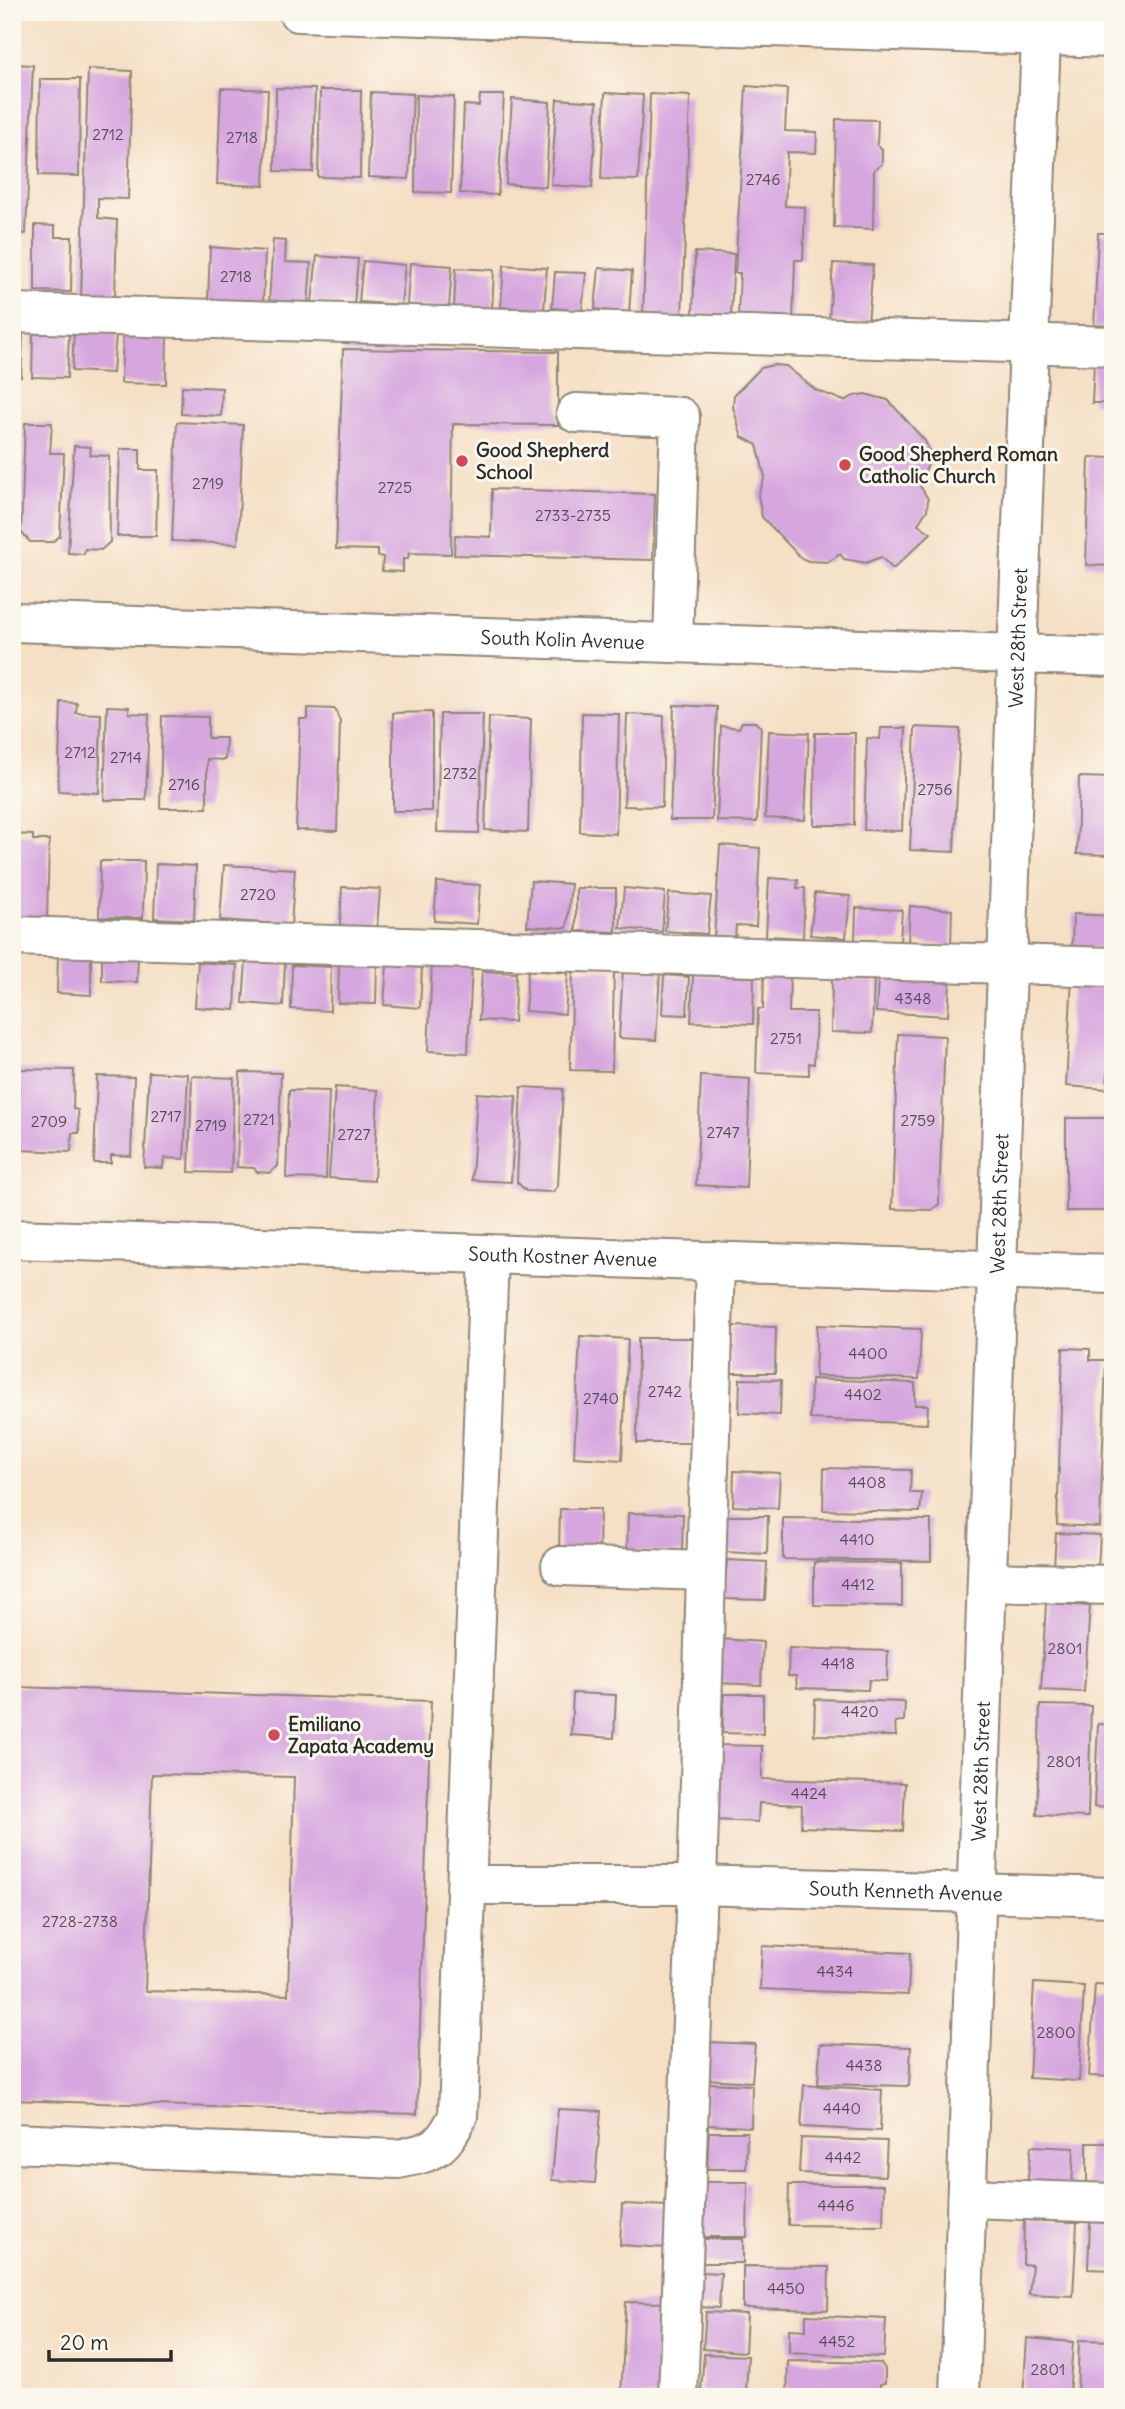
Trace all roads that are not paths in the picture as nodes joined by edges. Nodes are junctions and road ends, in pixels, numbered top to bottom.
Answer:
1 (298, 12) edge
2 (1042, 24) edge
3 (1113, 38) edge
4 (12, 313) edge
5 (1028, 343) junction
6 (1113, 346) edge
7 (576, 413) dead end
8 (12, 622) edge
9 (673, 643) junction
10 (1018, 654) junction
11 (1113, 657) edge
12 (12, 936) edge
13 (1007, 964) junction
14 (1113, 967) edge
15 (12, 1239) edge
16 (489, 1255) junction
17 (715, 1261) junction
18 (998, 1271) junction
19 (1113, 1274) edge
20 (561, 1566) dead end
21 (704, 1571) junction
22 (988, 1581) junction
23 (1113, 1585) edge
24 (468, 1885) junction
25 (696, 1885) junction
26 (977, 1893) junction
27 (1113, 1897) edge
28 (12, 2143) edge
29 (967, 2198) junction
30 (1113, 2203) edge
31 (678, 2397) edge
32 (960, 2397) edge

1 - 2 street
2 - 3 street
2 - 5 street, West 28th Street
4 - 5 street
5 - 6 street
5 - 10 street, West 28th Street
7 - 9 street
8 - 9 street, South Kolin Avenue
9 - 10 street, South Kolin Avenue
10 - 11 street, South Kolin Avenue
10 - 13 street, West 28th Street
12 - 13 street
13 - 14 street
13 - 18 street, West 28th Street
15 - 16 street, South Kostner Avenue
16 - 17 street, South Kostner Avenue
16 - 24 street
17 - 18 street, South Kostner Avenue
17 - 21 street
18 - 19 street, South Kostner Avenue
18 - 22 street, West 28th Street
20 - 21 street
21 - 25 street
22 - 23 street
22 - 26 street, West 28th Street
24 - 25 street, South Kenneth Avenue
24 - 28 street
25 - 26 street, South Kenneth Avenue
25 - 31 street
26 - 27 street, South Kenneth Avenue
26 - 29 street, West 28th Street
29 - 30 street
29 - 32 street, West 28th Street

